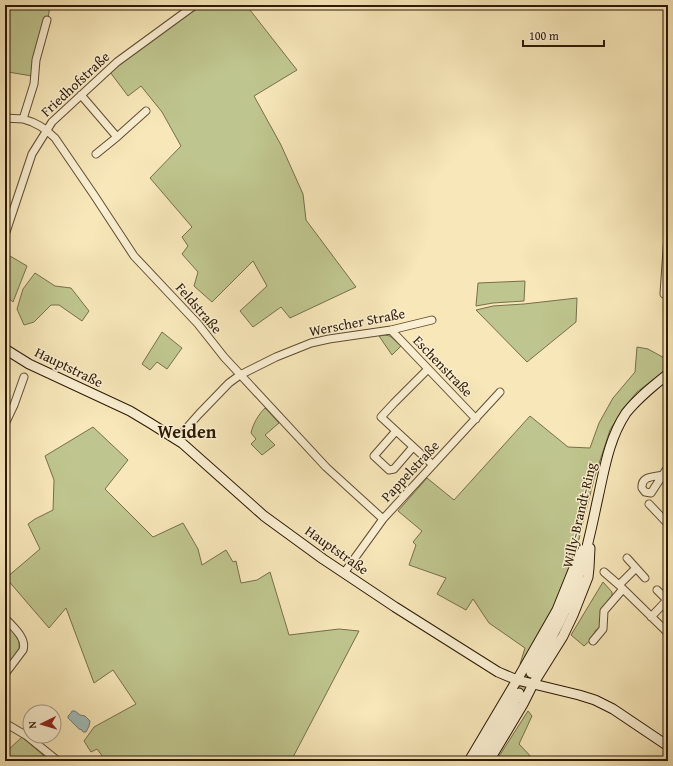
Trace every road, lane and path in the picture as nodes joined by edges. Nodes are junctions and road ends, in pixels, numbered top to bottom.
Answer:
1 (195, 5) edge
2 (47, 20) dead end
3 (81, 95) junction
4 (146, 111) dead end
5 (5, 118) edge
6 (23, 119) junction
7 (46, 130) junction
8 (117, 136) junction
9 (96, 154) dead end
10 (5, 235) edge
11 (668, 235) edge
12 (664, 294) dead end
13 (432, 320) dead end
14 (391, 330) junction
15 (5, 349) edge
16 (428, 369) junction
17 (668, 374) edge
18 (240, 375) junction
19 (24, 376) dead end
20 (500, 392) dead end
21 (476, 419) junction
22 (5, 424) edge
23 (396, 431) junction
24 (176, 440) junction
25 (414, 447) junction
26 (433, 465) junction
27 (668, 467) edge
28 (662, 475) dead end
29 (649, 504) dead end
30 (383, 519) junction
31 (668, 524) edge
32 (591, 531) junction
33 (588, 541) junction
34 (627, 558) dead end
35 (636, 568) junction
36 (604, 572) dead end
37 (344, 573) junction
38 (645, 578) dead end
39 (621, 587) junction
40 (657, 590) dead end
41 (668, 600) edge
42 (651, 616) junction
43 (5, 618) edge
44 (668, 633) edge
45 (593, 641) dead end
46 (531, 672) tunnel mouth
47 (5, 674) edge
48 (517, 680) junction
49 (533, 684) junction
50 (519, 693) tunnel mouth
51 (5, 723) edge
52 (668, 746) edge
53 (58, 761) edge
54 (469, 761) edge
55 (479, 761) edge
56 (489, 761) edge

1 - 3 street, Friedhofstraße
2 - 6 street
3 - 7 street, Friedhofstraße
3 - 8 street
4 - 8 street
5 - 6 street, Feldstraße
6 - 7 street, Feldstraße
7 - 10 street, Friedhofstraße
7 - 18 street, Feldstraße
8 - 9 street
11 - 12 street
13 - 14 street, Werscher Straße
14 - 16 street, Eschenstraße
14 - 18 street, Werscher Straße
15 - 24 main road, Hauptstraße
16 - 21 street, Eschenstraße
16 - 23 street
17 - 32 main road, Willy-Brandt-Ring
18 - 24 street, Werscher Straße
18 - 30 street, Feldstraße
19 - 22 street
20 - 21 street, Pappelstraße
21 - 26 street, Pappelstraße
23 - 25 street
23 - 25 street
24 - 37 main road, Hauptstraße
25 - 26 street
26 - 30 street, Pappelstraße
27 - 28 street
29 - 31 street
30 - 37 street, Pappelstraße
32 - 33 main road, Willy-Brandt-Ring
32 - 49 main road
33 - 46 main road, Willy-Brandt-Ring
33 - 48 main road
34 - 35 street
35 - 38 street
35 - 39 street
36 - 39 street
37 - 48 main road, Hauptstraße
39 - 42 street
39 - 45 street
40 - 41 street
41 - 42 street
42 - 44 street
43 - 47 street
48 - 49 main road, Hauptstraße
48 - 54 main road
49 - 52 main road, Hauptstraße
49 - 56 main road
50 - 55 main road
51 - 53 street

